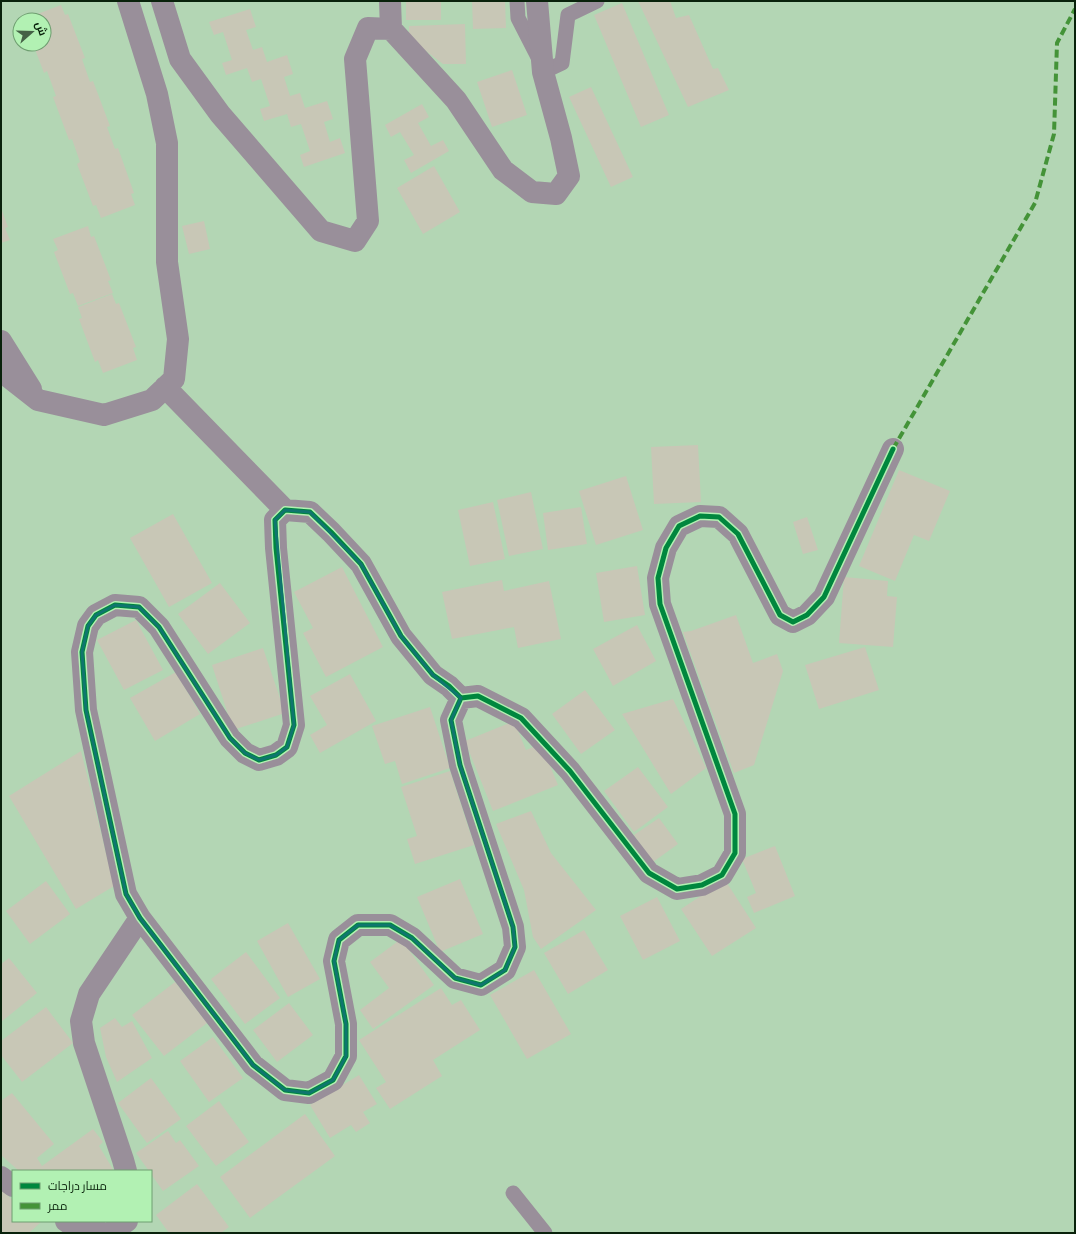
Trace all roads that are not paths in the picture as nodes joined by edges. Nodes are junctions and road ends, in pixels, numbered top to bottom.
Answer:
1 (128, 1) edge
2 (162, 1) edge
3 (390, 1) edge
4 (517, 1) edge
5 (537, 1) edge
6 (597, 1) edge
7 (390, 29) junction
8 (542, 69) junction
9 (1, 340) edge
10 (1, 371) edge
11 (165, 387) junction
12 (38, 400) junction
13 (893, 449) dead end
14 (285, 510) junction
15 (461, 698) junction
16 (140, 918) junction
17 (126, 1170) edge
18 (1, 1177) edge
19 (12, 1185) edge
20 (513, 1193) dead end
21 (67, 1222) edge
22 (126, 1222) edge
23 (103, 1233) edge
24 (110, 1233) edge
25 (545, 1233) edge

1 - 11 street
2 - 7 street
3 - 7 street
4 - 8 lane
5 - 8 street
6 - 8 lane
7 - 8 street
9 - 12 street
10 - 12 street
11 - 12 street
11 - 14 street
13 - 15 street
14 - 15 street
14 - 16 street
15 - 16 street
16 - 17 street
18 - 19 street
20 - 25 lane
21 - 23 street
22 - 24 street

